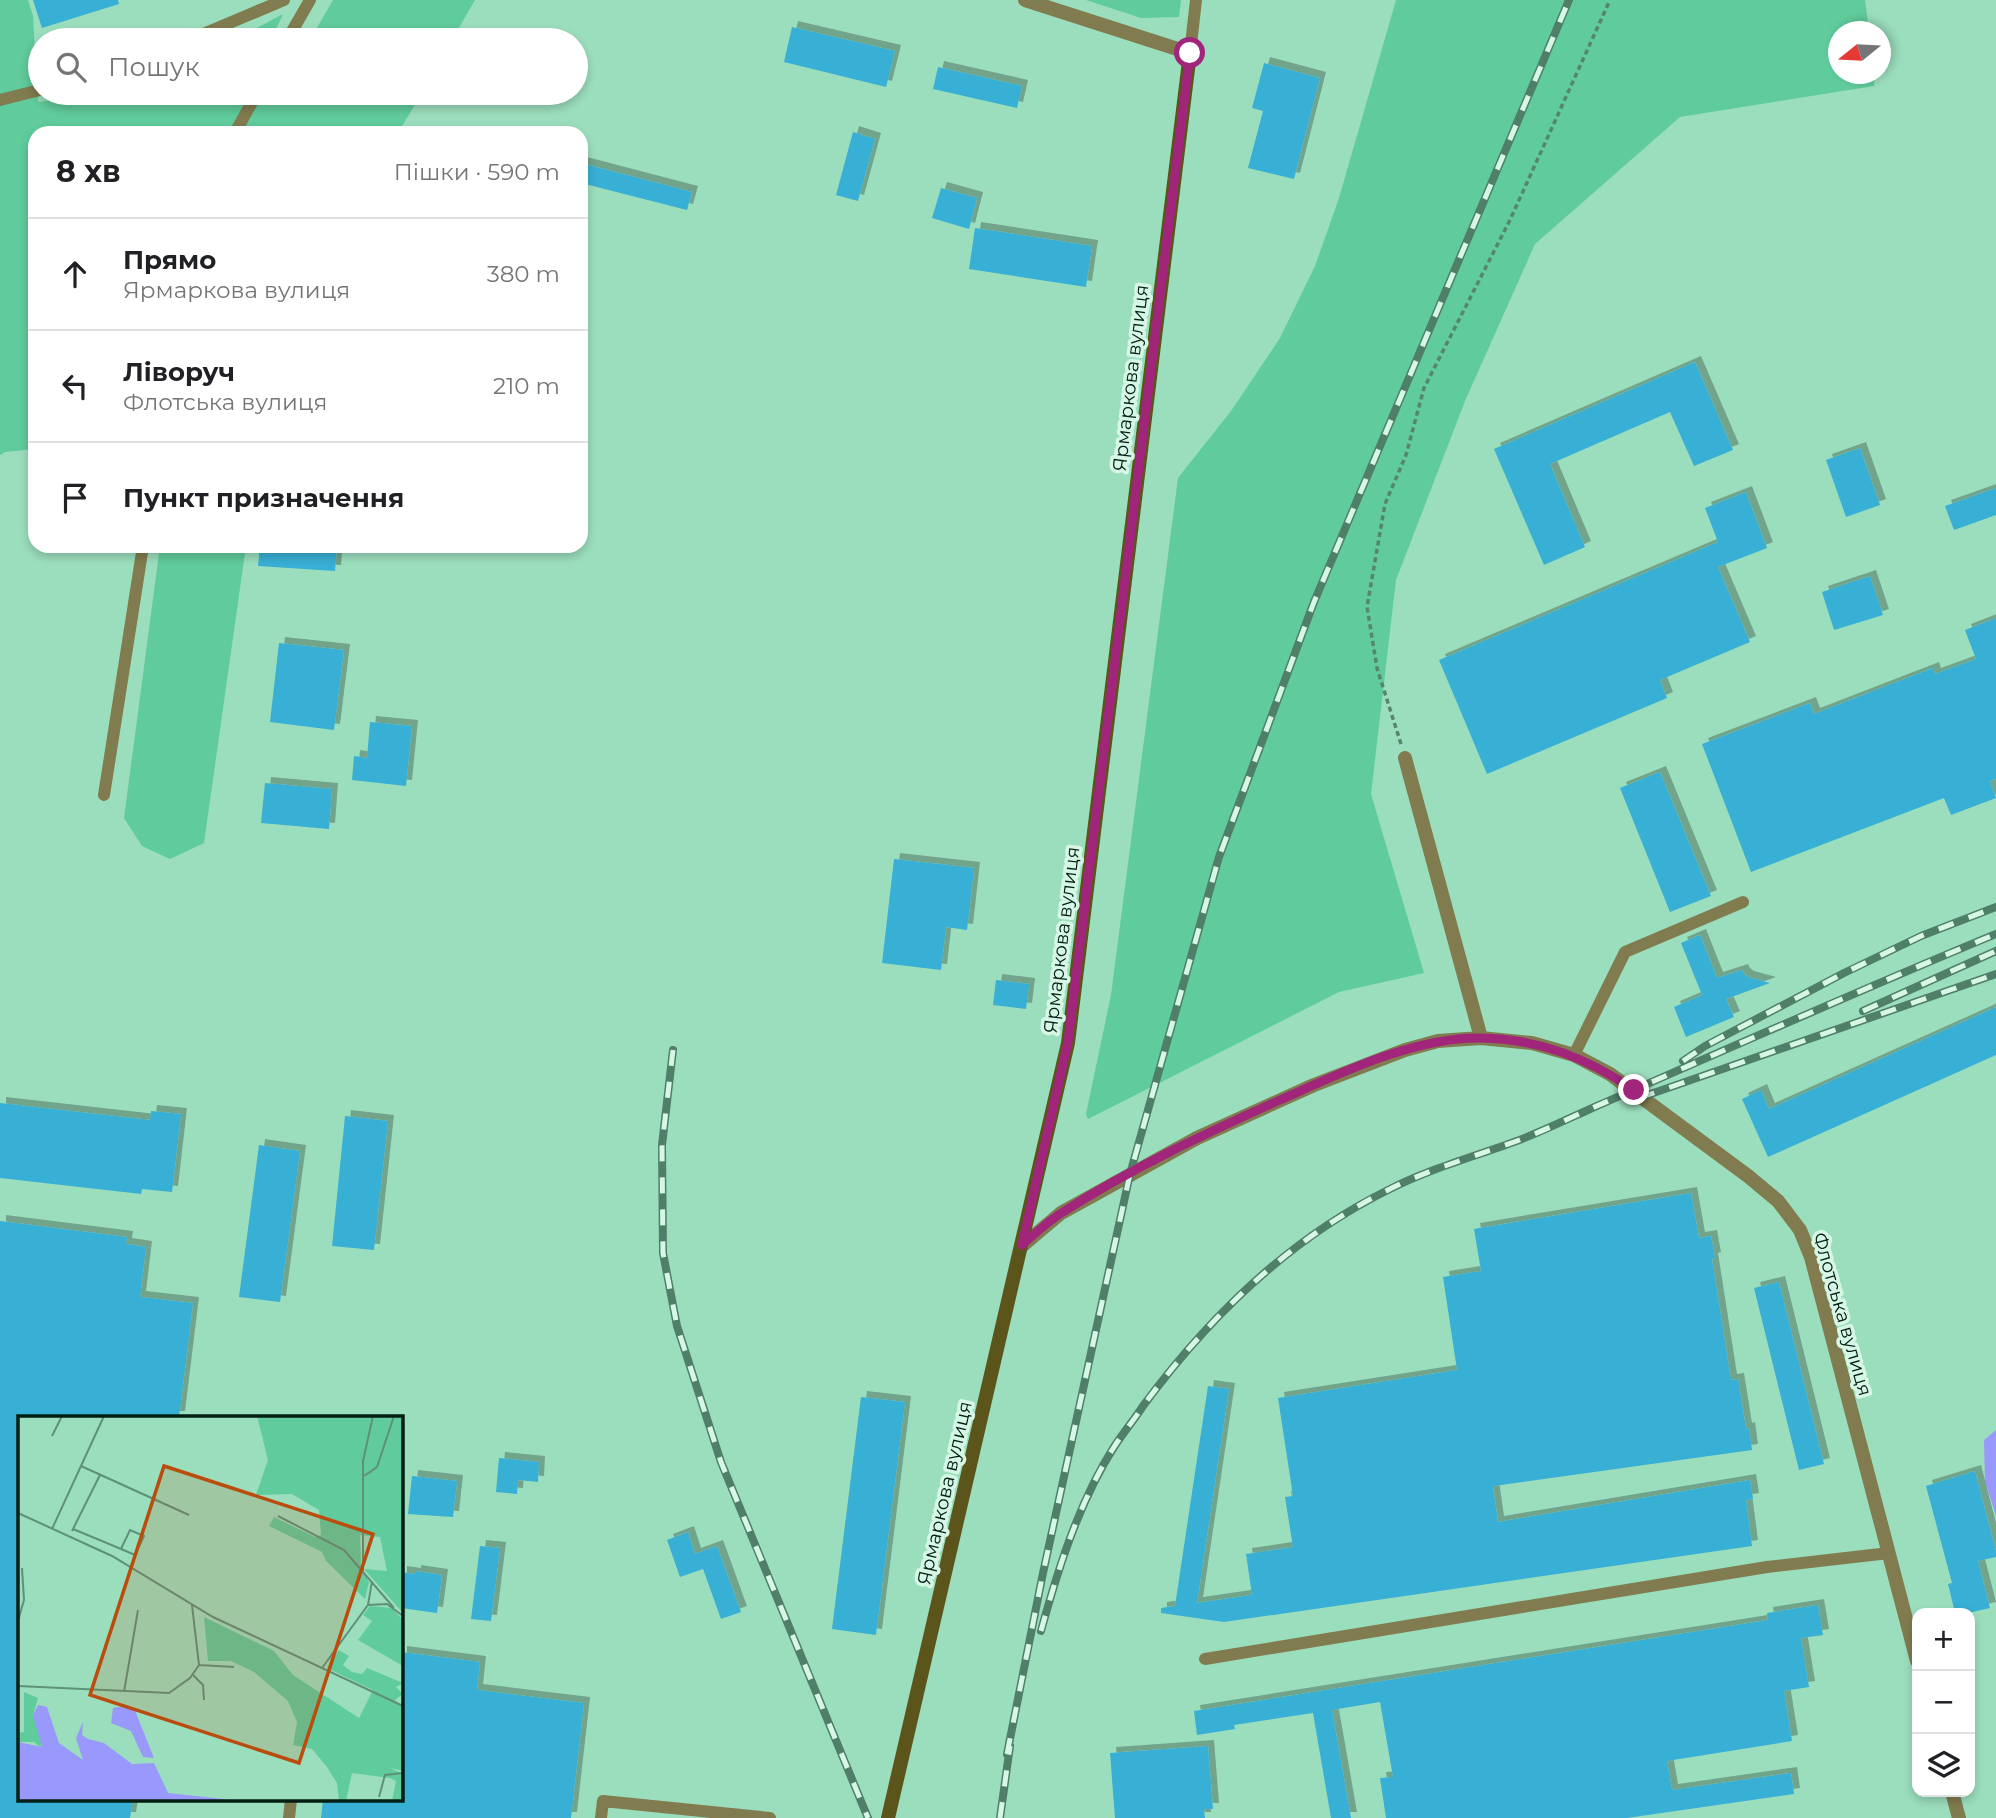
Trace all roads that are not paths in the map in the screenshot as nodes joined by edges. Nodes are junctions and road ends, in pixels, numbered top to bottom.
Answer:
1 (284, 0) edge
2 (310, 0) edge
3 (1025, 0) edge
4 (1196, 0) edge
5 (218, 28) edge
6 (294, 28) edge
7 (1190, 53) junction
8 (28, 93) edge
9 (0, 100) edge
10 (250, 105) edge
11 (239, 126) edge
12 (142, 553) edge
13 (1405, 758) road end
14 (104, 796) dead end
15 (1743, 902) dead end
16 (1482, 1038) junction
17 (1574, 1055) junction
18 (1022, 1245) junction
19 (1889, 1553) junction
20 (1912, 1642) edge
21 (1205, 1660) dead end
22 (1953, 1797) edge
23 (291, 1800) edge
24 (289, 1818) edge
25 (601, 1818) edge
26 (770, 1818) edge
27 (888, 1818) edge
28 (1959, 1818) edge

1 - 5 lane
2 - 6 lane
3 - 7 street
4 - 7 lane
7 - 18 street, Ярмаркова вулиця
8 - 9 lane
10 - 11 lane
12 - 14 lane
13 - 16 street
15 - 17 lane
16 - 17 street, Флотська вулиця
16 - 18 street, Флотська вулиця
17 - 19 street, Флотська вулиця
18 - 27 street, Ярмаркова вулиця
19 - 20 street, Флотська вулиця
19 - 21 lane
22 - 28 street
23 - 24 lane
25 - 26 lane

